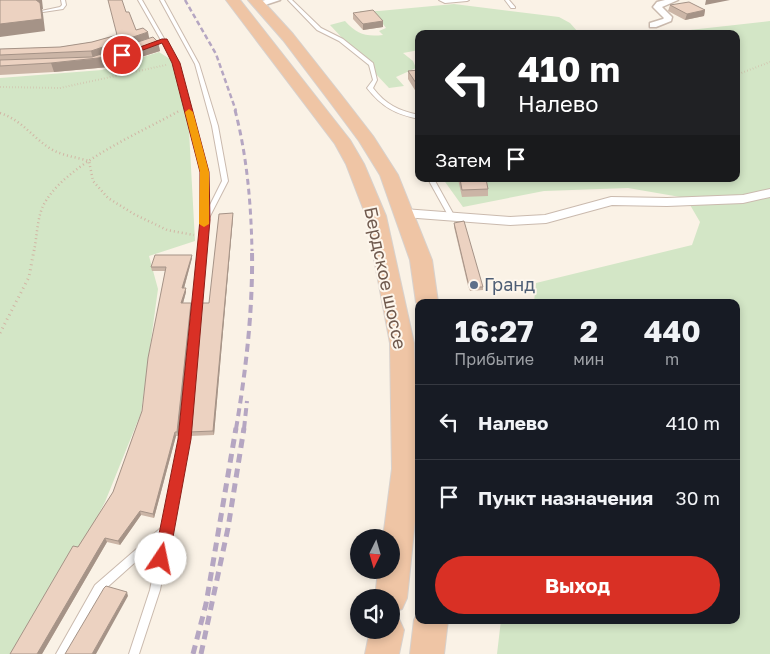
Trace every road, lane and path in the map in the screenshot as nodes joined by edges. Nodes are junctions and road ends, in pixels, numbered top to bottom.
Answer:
1 (63, 0) edge
2 (140, 0) edge
3 (162, 0) edge
4 (233, 0) edge
5 (276, 0) edge
6 (290, 0) edge
7 (441, 0) edge
8 (467, 0) edge
9 (507, 0) edge
10 (674, 0) edge
11 (257, 2) edge
12 (513, 7) dead end
13 (43, 11) edge
14 (653, 25) dead end
15 (164, 40) junction
16 (156, 43) edge
17 (770, 62) edge
18 (176, 63) junction
19 (740, 73) edge
20 (0, 86) edge
21 (326, 102) junction
22 (188, 105) junction
23 (0, 113) edge
24 (415, 116) edge
25 (89, 161) junction
26 (433, 182) edge
27 (770, 193) edge
28 (404, 213) junction
29 (452, 217) junction
30 (205, 220) junction
31 (203, 236) junction
32 (427, 299) edge
33 (0, 333) edge
34 (167, 528) junction
35 (392, 589) edge
36 (431, 624) edge
37 (385, 639) edge
38 (61, 654) edge
39 (134, 654) edge
40 (382, 654) edge
41 (427, 654) edge

1 - 13 lane
2 - 15 lane
3 - 30 lane
4 - 21 highway, Бердское шоссе
5 - 11 street
6 - 24 lane
7 - 8 lane
9 - 12 lane
10 - 14 street
11 - 21 highway, Бердское шоссе
15 - 16 lane
15 - 18 lane
17 - 19 path
18 - 20 path
18 - 22 lane
21 - 28 highway, Бердское шоссе
21 - 35 highway, Бердское шоссе
22 - 25 path
22 - 30 lane
23 - 25 path
25 - 31 path
25 - 33 path
26 - 29 lane
27 - 29 street
28 - 29 street
28 - 32 highway, Бердское шоссе
30 - 31 lane
31 - 34 lane
34 - 38 lane
34 - 39 lane
36 - 41 highway
37 - 40 highway

